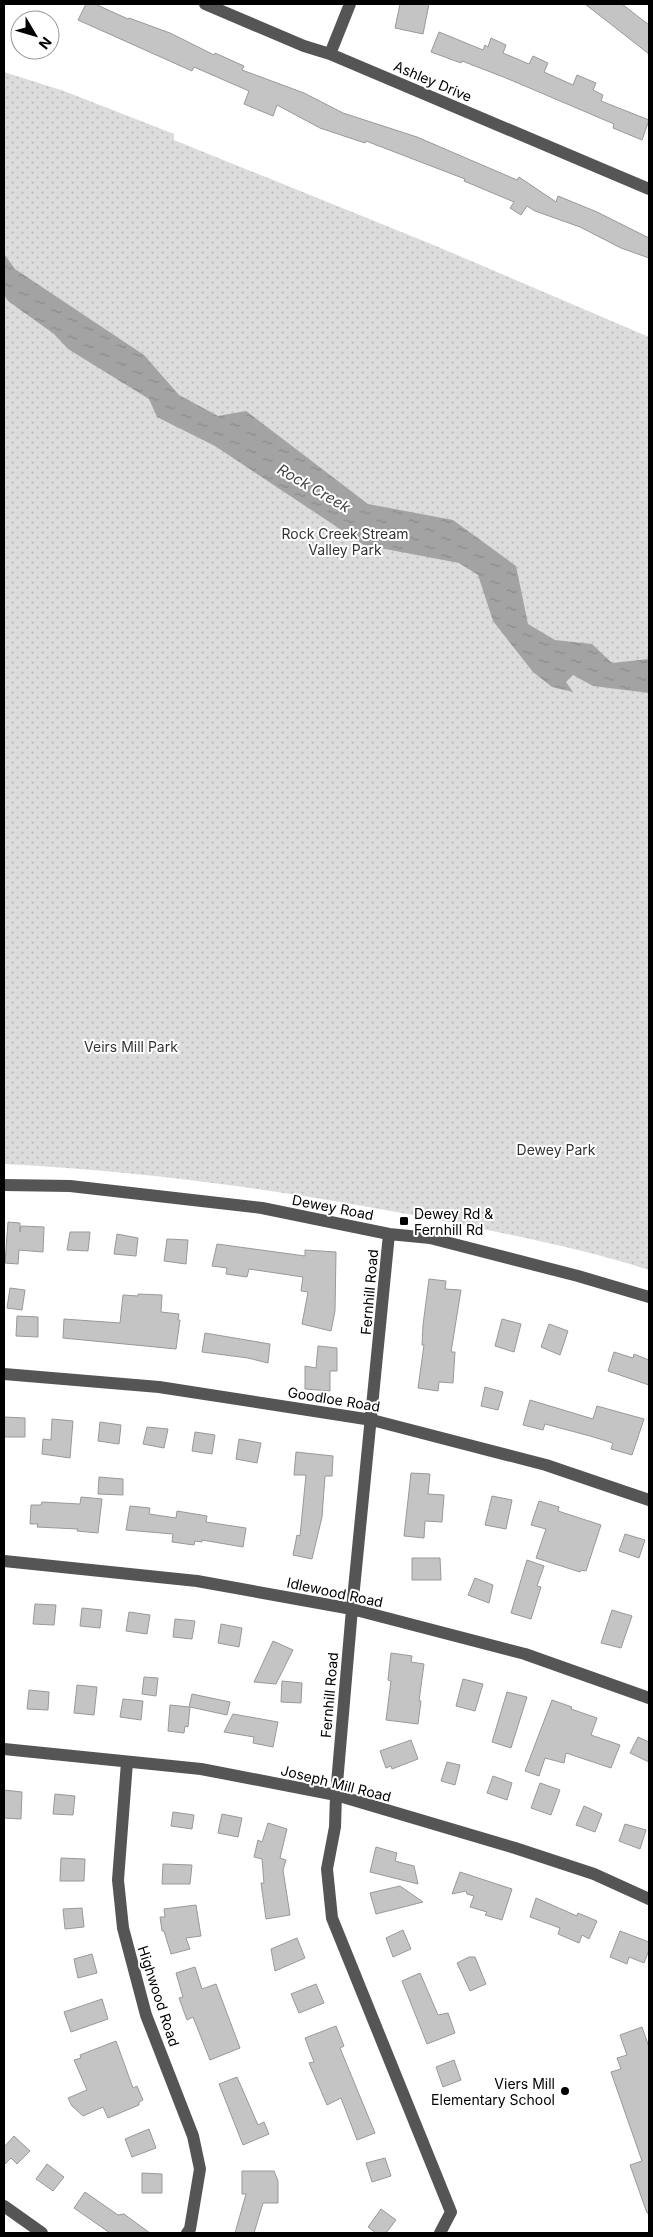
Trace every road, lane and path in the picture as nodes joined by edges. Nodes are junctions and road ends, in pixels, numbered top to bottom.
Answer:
1 (205, 4) edge
2 (350, 4) edge
3 (330, 54) junction
4 (649, 189) edge
5 (4, 1185) edge
6 (389, 1234) junction
7 (649, 1297) edge
8 (4, 1374) edge
9 (372, 1420) junction
10 (649, 1500) edge
11 (4, 1561) edge
12 (352, 1608) junction
13 (649, 1698) edge
14 (4, 1749) edge
15 (127, 1762) junction
16 (336, 1795) junction
17 (649, 1899) edge
18 (4, 2206) edge
19 (42, 2233) edge
20 (187, 2233) edge
21 (440, 2233) edge

1 - 3 street, Ashley Drive
2 - 3 street
3 - 4 street, Ashley Drive
5 - 6 street, Dewey Road
6 - 7 street, Dewey Road
6 - 9 street, Fernhill Road
8 - 9 street, Goodloe Road
9 - 10 street, Goodloe Road
9 - 12 street, Fernhill Road
11 - 12 street, Idlewood Road
12 - 13 street, Idlewood Road
12 - 16 street, Fernhill Road
14 - 15 street, Joseph Mill Road
15 - 16 street, Joseph Mill Road
15 - 20 street, Highwood Road
16 - 17 street, Joseph Mill Road
16 - 21 street, Fernhill Road
18 - 19 street

